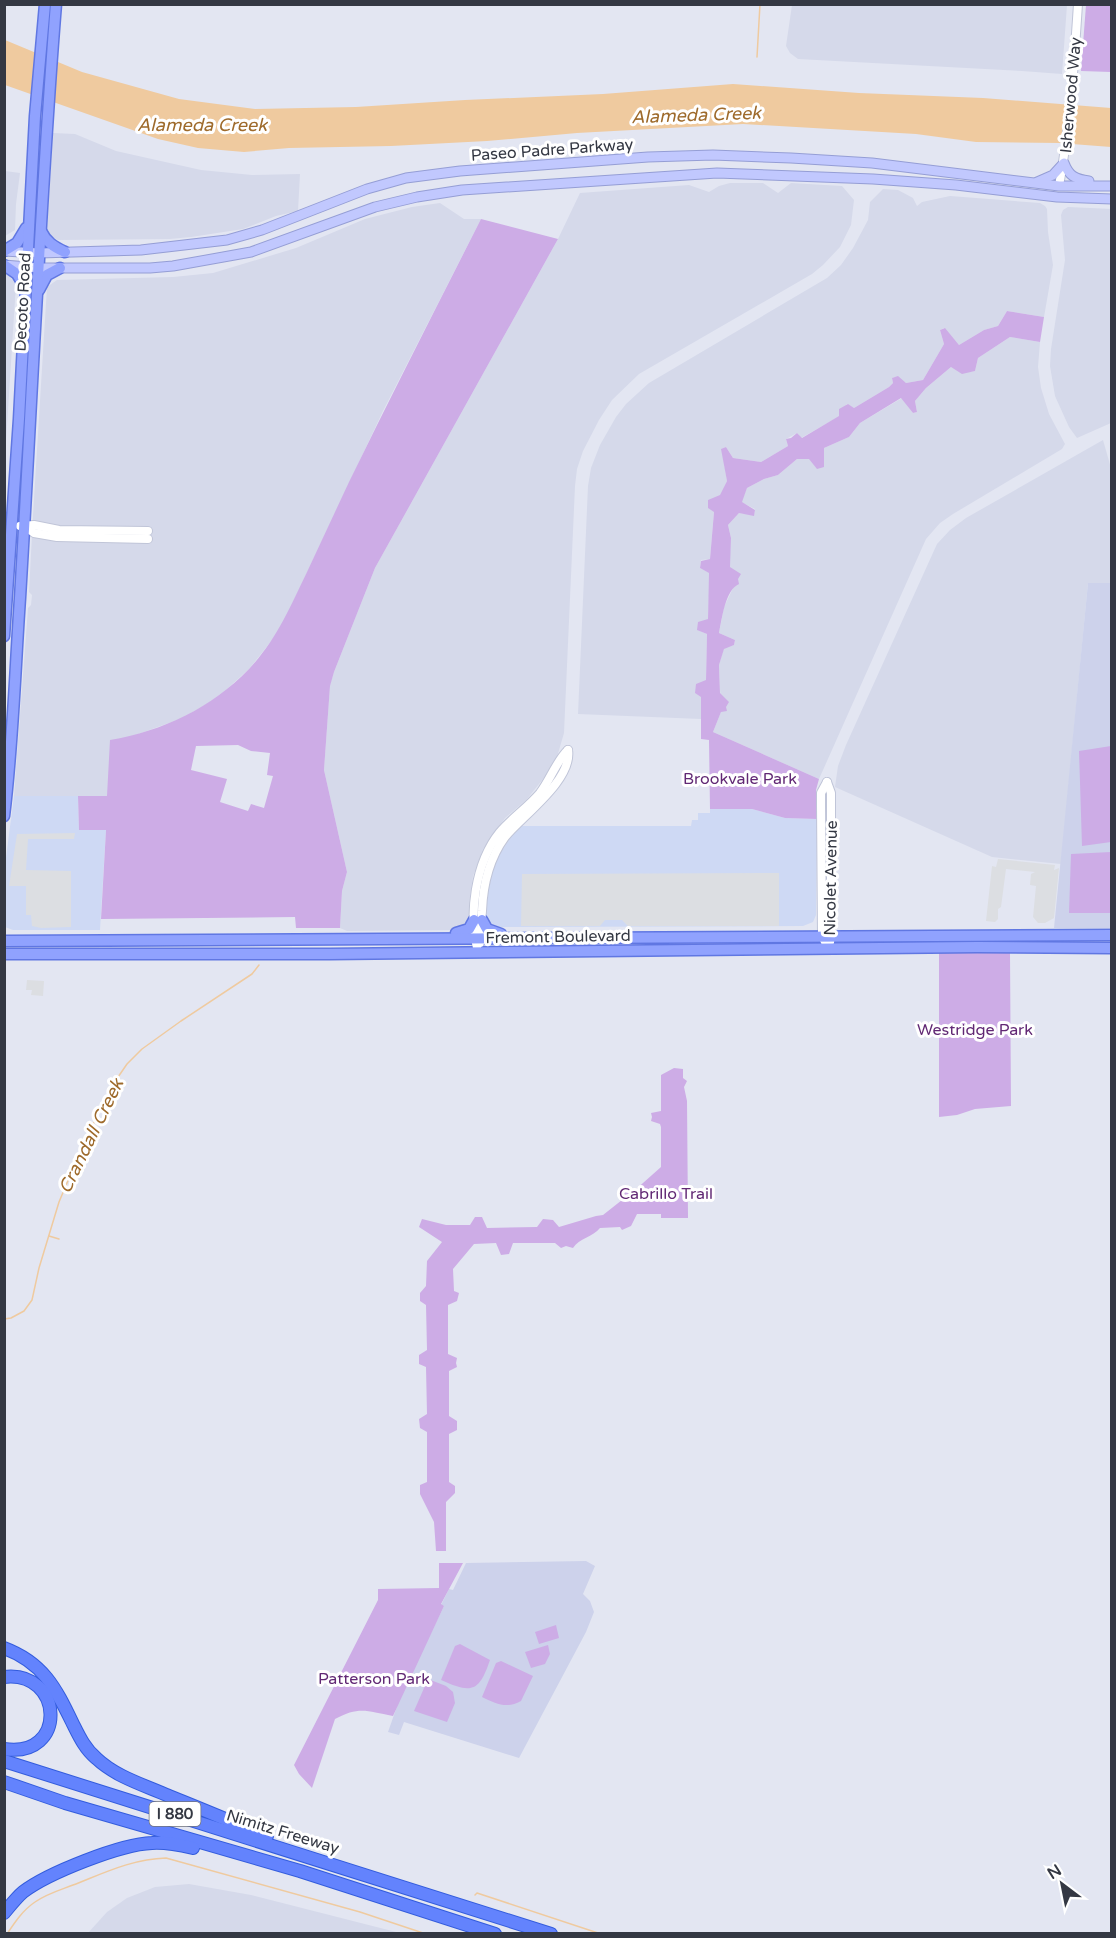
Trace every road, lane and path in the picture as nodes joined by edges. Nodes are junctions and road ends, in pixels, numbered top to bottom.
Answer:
1 (45, 4) edge
2 (56, 4) edge
3 (1078, 4) edge
4 (48, 32) junction
5 (1064, 163) junction
6 (1035, 183) junction
7 (1112, 185) edge
8 (1059, 186) junction
9 (1112, 199) edge
10 (28, 223) junction
11 (41, 230) junction
12 (4, 251) edge
13 (65, 252) junction
14 (27, 253) junction
15 (39, 253) junction
16 (4, 265) edge
17 (26, 267) junction
18 (39, 268) junction
19 (60, 268) junction
20 (25, 287) junction
21 (38, 293) junction
22 (12, 525) junction
23 (24, 526) junction
24 (148, 535) dead end
25 (4, 636) edge
26 (4, 816) edge
27 (478, 920) junction
28 (4, 935) edge
29 (1112, 935) edge
30 (827, 936) junction
31 (478, 937) junction
32 (513, 937) junction
33 (440, 938) junction
34 (4, 941) edge
35 (20, 941) junction
36 (828, 948) junction
37 (1112, 948) edge
38 (478, 952) junction
39 (4, 954) edge
40 (18, 954) junction
41 (4, 960) edge
42 (4, 1648) edge
43 (4, 1677) edge
44 (4, 1749) edge
45 (4, 1761) edge
46 (4, 1782) edge
47 (4, 1788) edge
48 (65, 1803) junction
49 (345, 1868) junction
50 (300, 1871) junction
51 (4, 1913) edge
52 (495, 1934) edge
53 (551, 1934) edge

1 - 4 main road, Decoto Road
2 - 4 main road, Decoto Road
3 - 5 street, Isherwood Way
4 - 10 main road, Decoto Road
4 - 11 main road, Decoto Road
5 - 6 main road
5 - 7 main road
5 - 8 street, Isherwood Way
6 - 8 main road, Paseo Padre Parkway
6 - 13 main road, Paseo Padre Parkway
7 - 8 main road, Paseo Padre Parkway
9 - 19 main road
10 - 12 main road
10 - 14 main road, Decoto Road
11 - 13 main road
11 - 15 main road, Decoto Road
12 - 14 main road, Paseo Padre Parkway
13 - 15 main road, Paseo Padre Parkway
14 - 15 main road, Paseo Padre Parkway
14 - 17 main road, Decoto Road
15 - 18 main road, Decoto Road
16 - 17 main road
16 - 20 main road
17 - 18 main road
17 - 20 main road, Decoto Road
18 - 19 main road
18 - 21 main road, Decoto Road
19 - 21 main road
20 - 22 main road, Decoto Road
21 - 23 main road, Decoto Road
22 - 23 street
22 - 25 main road, Decoto Road
23 - 24 street
23 - 26 main road, Decoto Road
27 - 27 street
27 - 31 street
27 - 32 main road
27 - 33 main road
28 - 35 main road
29 - 30 main road, Fremont Boulevard
30 - 30 street, Nicolet Avenue
30 - 32 main road, Fremont Boulevard
30 - 36 street, Nicolet Avenue
31 - 32 main road, Fremont Boulevard
31 - 33 main road, Fremont Boulevard
31 - 38 street
33 - 35 main road, Fremont Boulevard
34 - 35 main road, Fremont Boulevard
36 - 37 main road, Fremont Boulevard
36 - 38 main road, Fremont Boulevard
38 - 40 main road, Fremont Boulevard
39 - 40 main road, Fremont Boulevard
40 - 41 main road
42 - 49 highway
43 - 44 highway
45 - 49 highway, Nimitz Freeway / I 880
46 - 48 highway, Nimitz Freeway / I 880
47 - 48 highway
48 - 50 highway, Nimitz Freeway / I 880
49 - 53 highway, Nimitz Freeway / I 880
50 - 51 highway
50 - 52 highway, Nimitz Freeway / I 880

